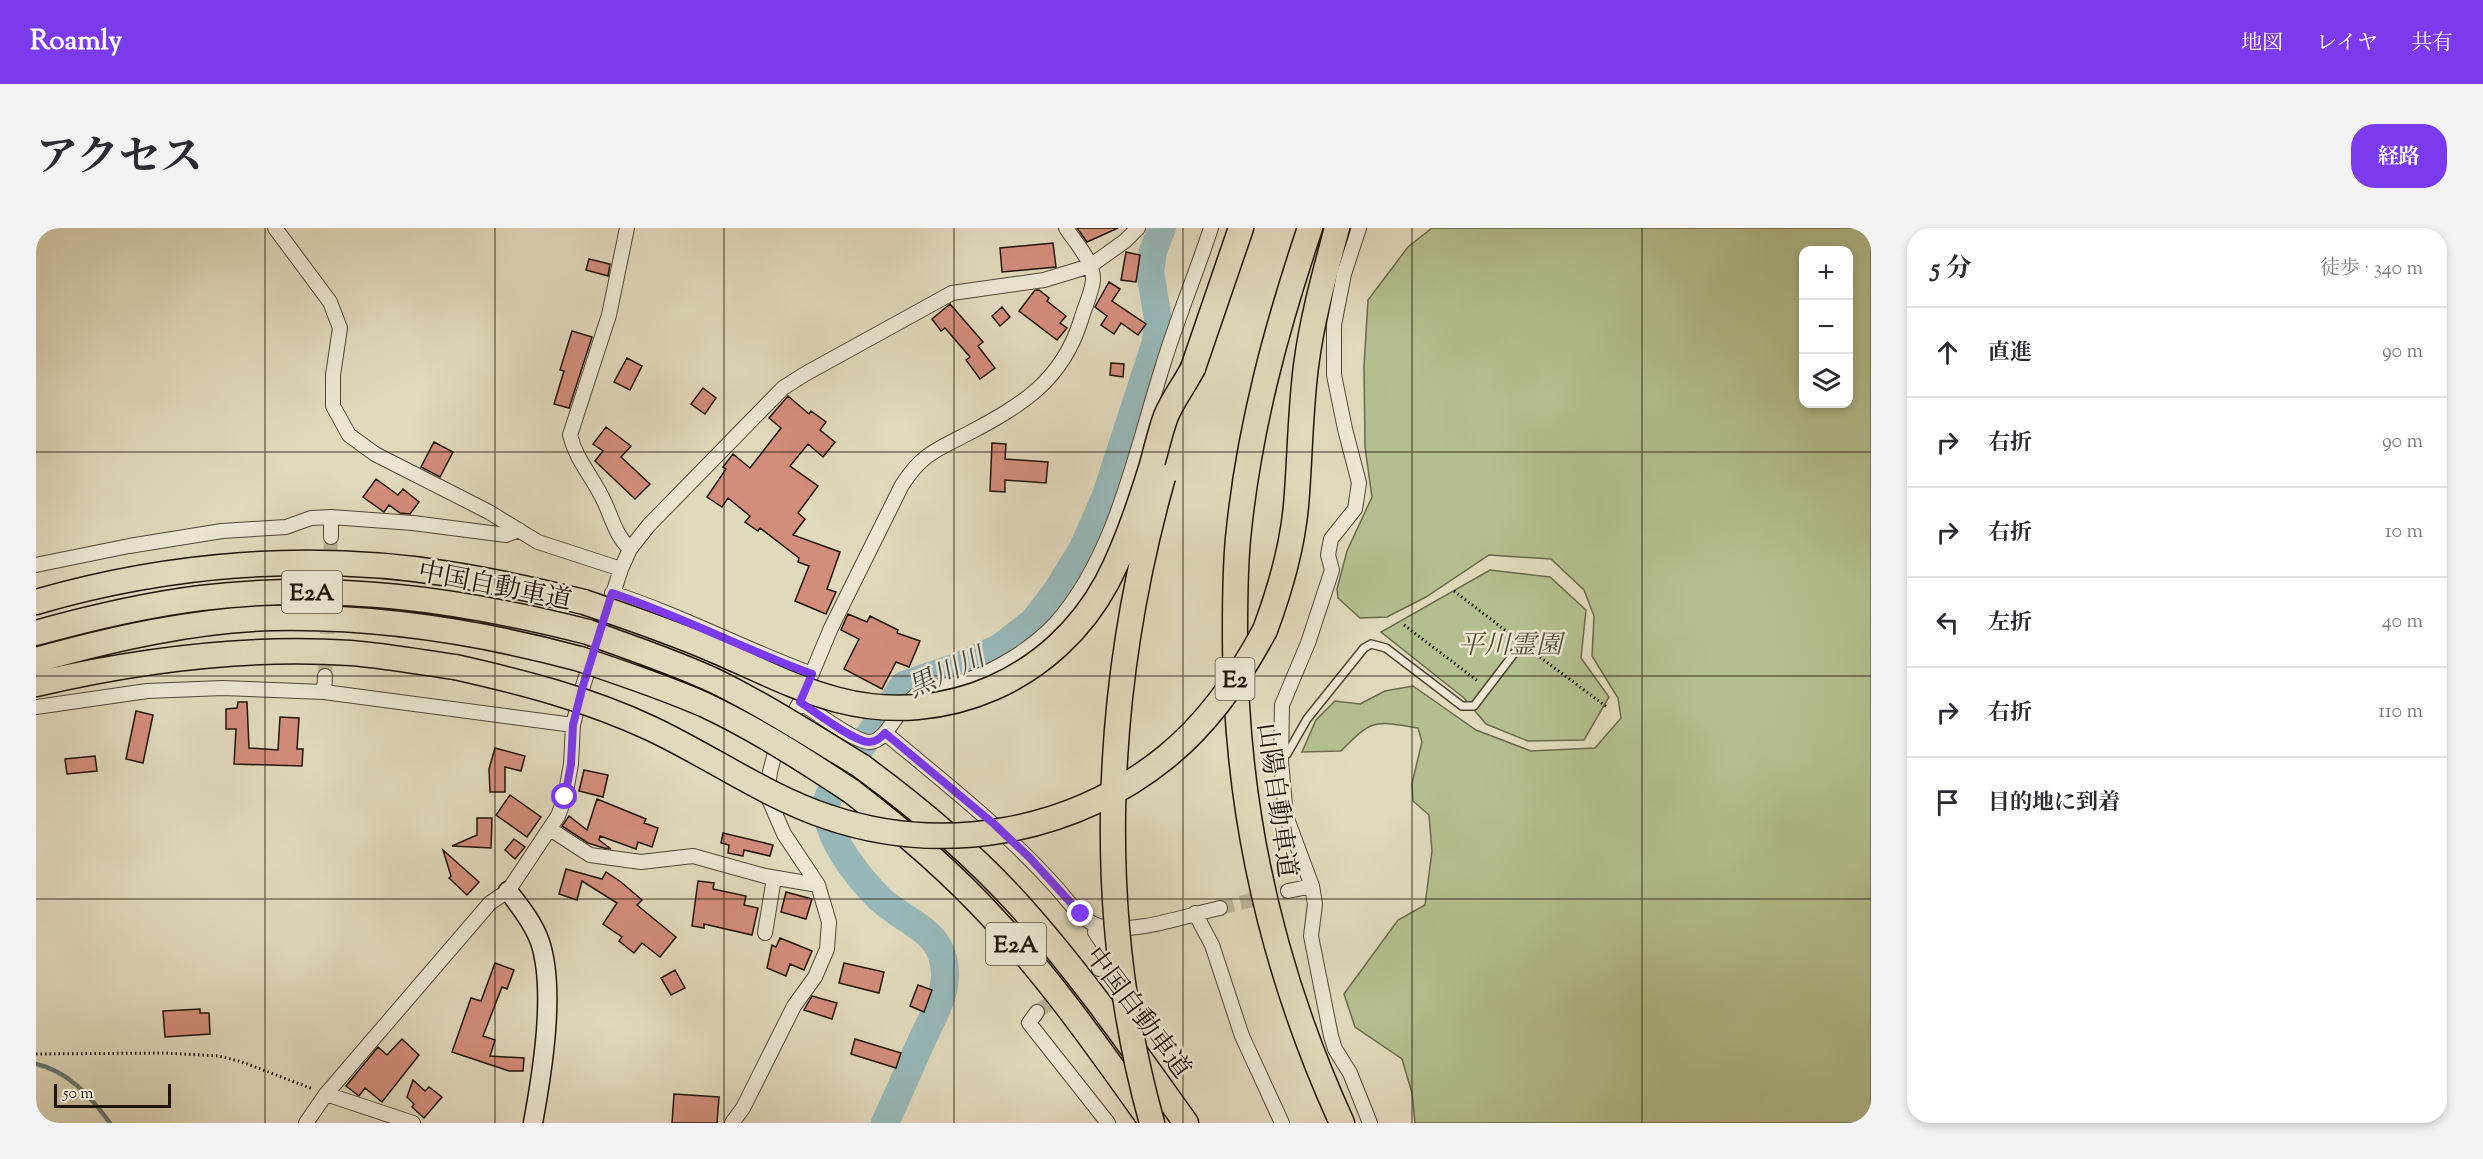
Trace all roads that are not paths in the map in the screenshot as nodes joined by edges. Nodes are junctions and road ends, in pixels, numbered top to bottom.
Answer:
1 (275, 228) edge
2 (627, 228) edge
3 (1066, 228) edge
4 (1138, 228) edge
5 (1212, 228) edge
6 (1241, 228) edge
7 (1310, 228) edge
8 (1337, 228) edge
9 (1359, 228) edge
10 (1090, 266) junction
11 (1193, 368) junction
12 (331, 517) junction
13 (519, 530) junction
14 (331, 537) tunnel mouth
15 (630, 549) junction
16 (36, 566) edge
17 (621, 569) junction
18 (612, 593) junction
19 (36, 602) edge
20 (36, 633) edge
21 (1522, 643) road end
22 (36, 660) edge
23 (812, 674) junction
24 (325, 676) tunnel mouth
25 (36, 684) edge
26 (324, 692) junction
27 (800, 702) junction
28 (36, 707) edge
29 (573, 725) junction
30 (885, 733) junction
31 (1281, 755) junction
32 (550, 829) junction
33 (774, 878) junction
34 (818, 885) junction
35 (1312, 886) junction
36 (508, 891) junction
37 (1288, 891) tunnel mouth
38 (1220, 908) tunnel mouth
39 (1195, 914) junction
40 (1096, 925) junction
41 (765, 933) dead end
42 (1099, 969) tunnel mouth
43 (1037, 1012) dead end
44 (326, 1094) junction
45 (306, 1123) edge
46 (413, 1123) edge
47 (533, 1123) edge
48 (732, 1123) edge
49 (1108, 1123) edge
50 (1152, 1123) edge
51 (1186, 1123) edge
52 (1282, 1123) edge
53 (1342, 1123) edge
54 (1370, 1123) edge

1 - 13 street
2 - 15 street
3 - 10 street
4 - 10 street
5 - 30 street
6 - 11 highway
7 - 53 highway, 山陽自動車道 / E2
8 - 25 highway, bridge
9 - 31 street
10 - 15 street
10 - 23 street
11 - 19 highway, bridge
11 - 50 highway, bridge
12 - 13 street
12 - 14 street
12 - 16 street
13 - 17 street
15 - 17 street
17 - 18 street
18 - 23 street
18 - 29 street
20 - 51 highway, 中国自動車道 / E2A, bridge
21 - 31 lane
22 - 50 highway, 中国自動車道 / E2A, bridge
23 - 27 street
24 - 26 street
26 - 28 street
26 - 29 street
27 - 30 street
27 - 34 street
29 - 32 street
30 - 40 street
31 - 35 street
32 - 33 street
32 - 36 street
33 - 34 street
33 - 41 street
34 - 48 street
35 - 37 street
35 - 54 street
36 - 44 street
36 - 47 street
38 - 39 street
39 - 40 street
39 - 52 street
40 - 42 street
43 - 49 street
44 - 45 street
44 - 46 street

